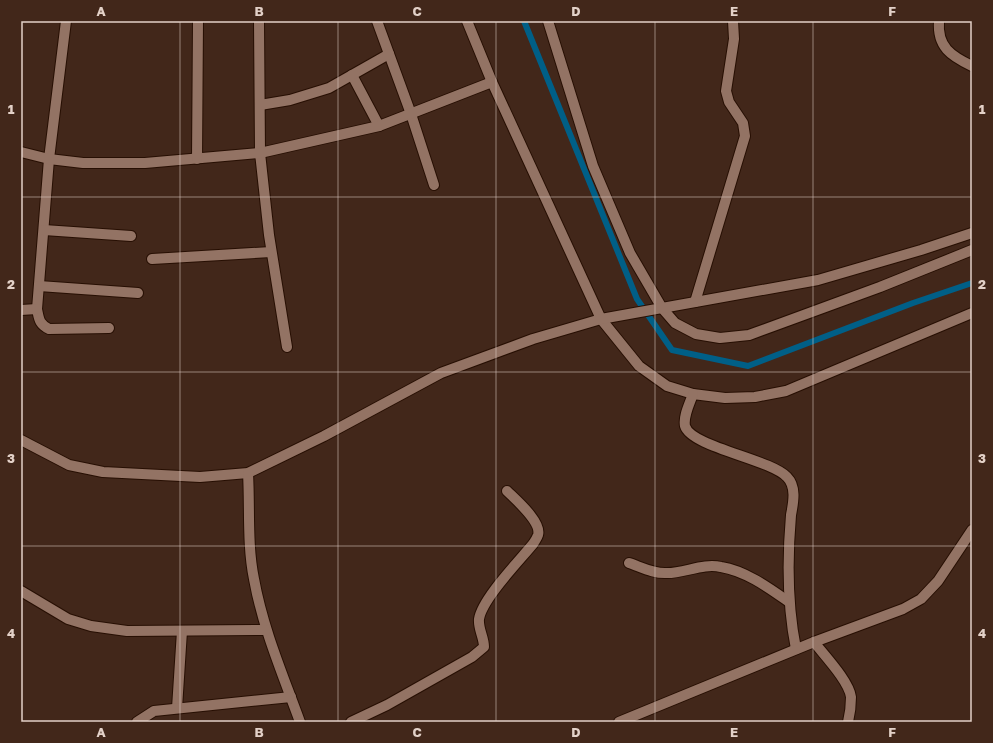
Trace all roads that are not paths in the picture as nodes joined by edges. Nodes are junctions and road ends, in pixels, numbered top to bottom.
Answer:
1 (66, 21) edge
2 (198, 21) edge
3 (259, 21) edge
4 (377, 21) edge
5 (467, 21) edge
6 (548, 21) edge
7 (732, 21) edge
8 (939, 21) edge
9 (389, 54) junction
10 (972, 66) edge
11 (352, 75) junction
12 (492, 82) junction
13 (260, 105) junction
14 (411, 114) junction
15 (379, 126) junction
16 (21, 152) edge
17 (260, 153) junction
18 (49, 159) junction
19 (197, 159) junction
20 (434, 184) dead end
21 (44, 230) junction
22 (972, 233) edge
23 (131, 236) dead end
24 (972, 250) edge
25 (271, 252) junction
26 (152, 259) dead end
27 (39, 286) junction
28 (138, 293) dead end
29 (695, 302) junction
30 (37, 309) junction
31 (660, 309) junction
32 (21, 310) edge
33 (972, 313) edge
34 (605, 318) junction
35 (109, 328) dead end
36 (287, 347) dead end
37 (693, 394) junction
38 (21, 440) edge
39 (248, 472) junction
40 (507, 491) dead end
41 (972, 530) edge
42 (629, 563) dead end
43 (21, 591) edge
44 (789, 602) junction
45 (266, 630) junction
46 (182, 631) junction
47 (814, 642) junction
48 (796, 649) junction
49 (291, 697) junction
50 (178, 708) junction
51 (638, 718) edge
52 (136, 722) edge
53 (300, 722) edge
54 (351, 722) edge
55 (619, 722) edge
56 (848, 722) edge

1 - 18 street
2 - 19 street
3 - 13 street
4 - 9 street
5 - 12 street
6 - 31 street
7 - 29 street
8 - 10 street
9 - 11 street
9 - 14 street
11 - 13 street
11 - 15 street
12 - 14 street
12 - 34 street
13 - 17 street
14 - 15 street
14 - 20 street
15 - 17 street
16 - 18 street
17 - 19 street
17 - 25 street
18 - 19 street
18 - 21 street
21 - 23 street
21 - 27 street
22 - 29 street
24 - 31 street
25 - 26 street
25 - 36 street
27 - 28 street
27 - 30 street
29 - 31 street
30 - 32 street
30 - 35 street
31 - 34 street
33 - 37 street
34 - 37 street
34 - 39 street
37 - 44 street
38 - 39 street
39 - 45 street
40 - 54 street
41 - 47 street
42 - 44 street
43 - 46 street
44 - 48 street
45 - 46 street
45 - 49 street
46 - 50 street
47 - 48 street
47 - 56 street
48 - 51 street
49 - 50 street
49 - 53 street
50 - 52 street
51 - 55 street

